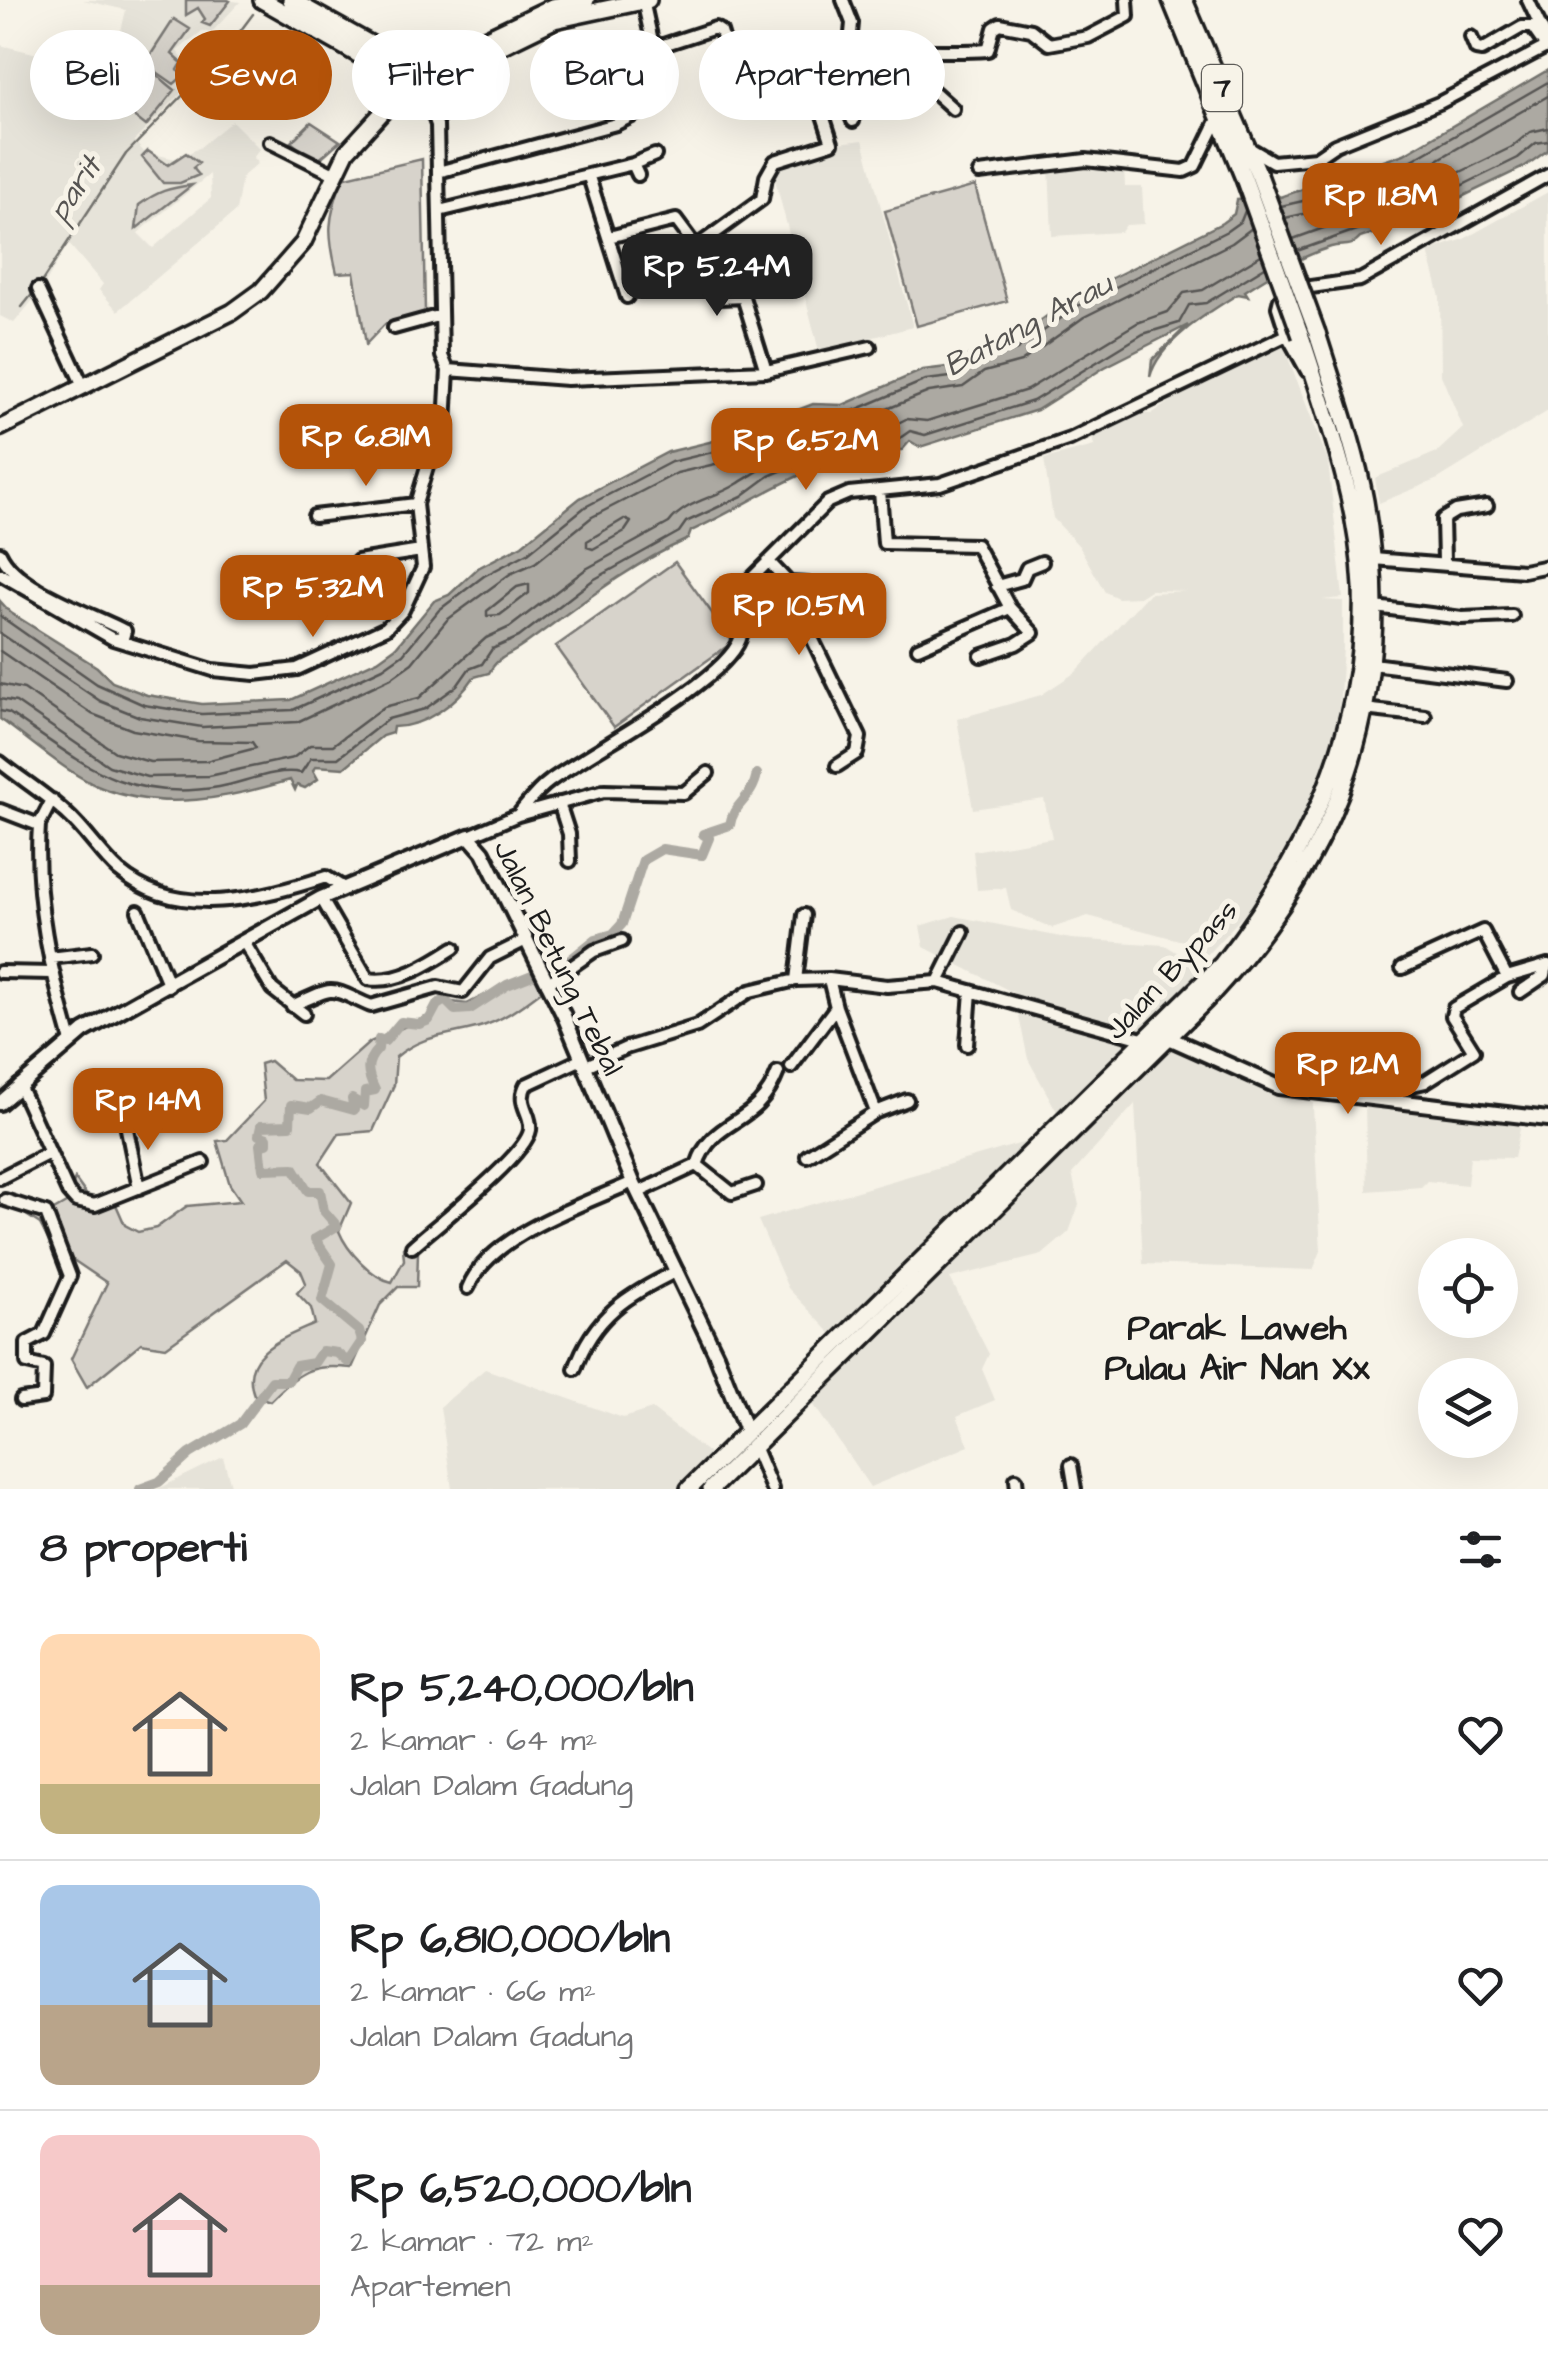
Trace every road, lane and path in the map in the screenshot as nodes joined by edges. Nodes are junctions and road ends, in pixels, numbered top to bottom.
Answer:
1 (262, 0) edge
2 (291, 0) edge
3 (586, 0) edge
4 (645, 0) edge
5 (843, 0) edge
6 (1127, 0) edge
7 (1171, 0) edge
8 (1184, 0) edge
9 (1528, 0) edge
10 (552, 3) edge
11 (502, 30) edge
12 (650, 30) edge
13 (850, 30) edge
14 (352, 34) edge
15 (1471, 36) dead end
16 (510, 41) edge
17 (1547, 45) edge
18 (945, 49) edge
19 (352, 50) edge
20 (945, 102) edge
21 (953, 109) dead end
22 (1218, 119) junction
23 (375, 120) edge
24 (435, 120) edge
25 (624, 120) edge
26 (824, 120) edge
27 (270, 142) dead end
28 (1247, 144) junction
29 (655, 155) dead end
30 (438, 172) junction
31 (979, 173) dead end
32 (336, 175) junction
33 (1548, 175) edge
34 (589, 177) junction
35 (1252, 178) junction
36 (440, 212) junction
37 (609, 237) junction
38 (696, 246) junction
39 (38, 289) dead end
40 (627, 297) dead end
41 (442, 315) junction
42 (394, 328) dead end
43 (1302, 335) junction
44 (870, 346) dead end
45 (448, 370) junction
46 (766, 371) junction
47 (84, 388) junction
48 (446, 423) junction
49 (0, 428) edge
50 (330, 440) dead end
51 (880, 490) junction
52 (416, 504) junction
53 (1487, 506) dead end
54 (314, 516) dead end
55 (421, 551) junction
56 (0, 553) edge
57 (1373, 559) junction
58 (1444, 561) junction
59 (358, 562) dead end
60 (1042, 562) dead end
61 (770, 564) junction
62 (1548, 566) edge
63 (0, 574) edge
64 (996, 586) junction
65 (1368, 586) junction
66 (1376, 607) junction
67 (1010, 608) junction
68 (1512, 616) dead end
69 (113, 640) junction
70 (918, 648) dead end
71 (981, 656) dead end
72 (1372, 664) junction
73 (1507, 681) dead end
74 (1364, 709) junction
75 (1426, 716) dead end
76 (0, 762) edge
77 (837, 766) dead end
78 (708, 773) dead end
79 (52, 800) junction
80 (559, 803) junction
81 (1327, 808) junction
82 (0, 810) edge
83 (518, 815) junction
84 (39, 825) junction
85 (468, 836) junction
86 (570, 861) dead end
87 (344, 888) junction
88 (321, 898) junction
89 (138, 910) dead end
90 (804, 915) dead end
91 (963, 932) dead end
92 (524, 940) junction
93 (622, 941) dead end
94 (244, 942) junction
95 (454, 948) dead end
96 (92, 953) dead end
97 (50, 958) junction
98 (1548, 965) edge
99 (1402, 968) dead end
100 (0, 972) edge
101 (52, 973) junction
102 (1507, 977) junction
103 (545, 978) junction
104 (828, 978) junction
105 (796, 980) junction
106 (938, 982) junction
107 (169, 986) junction
108 (971, 990) junction
109 (1520, 992) dead end
110 (292, 1006) junction
111 (836, 1007) junction
112 (304, 1014) dead end
113 (1168, 1038) junction
114 (71, 1040) junction
115 (1148, 1040) junction
116 (966, 1045) dead end
117 (584, 1063) junction
118 (790, 1067) dead end
119 (778, 1072) dead end
120 (19, 1084) junction
121 (908, 1100) dead end
122 (1394, 1100) junction
123 (0, 1103) edge
124 (876, 1112) junction
125 (1548, 1119) edge
126 (126, 1124) dead end
127 (49, 1153) junction
128 (807, 1156) dead end
129 (203, 1162) dead end
130 (696, 1165) junction
131 (0, 1178) edge
132 (756, 1184) dead end
133 (636, 1187) junction
134 (139, 1188) junction
135 (2, 1201) edge
136 (952, 1244) junction
137 (412, 1248) dead end
138 (677, 1271) junction
139 (468, 1288) dead end
140 (575, 1369) dead end
141 (21, 1400) dead end
142 (751, 1440) junction
143 (1071, 1465) dead end
144 (689, 1489) edge
145 (711, 1489) edge
146 (772, 1489) edge
147 (1075, 1489) edge

1 - 19 main road
2 - 14 main road
3 - 10 main road
4 - 12 street
4 - 16 main road
5 - 13 street
6 - 18 street
7 - 22 main road, Jalan Bypass
8 - 28 main road, Jalan Bypass / 7
9 - 17 street
10 - 11 main road
15 - 17 street
17 - 28 street
20 - 21 street
22 - 31 street
22 - 35 main road, Jalan Bypass
23 - 32 main road
24 - 30 street
25 - 30 street
26 - 38 street
27 - 32 street
28 - 35 main road, Jalan Bypass / 7
29 - 34 street
30 - 36 street
32 - 47 main road
33 - 43 street
34 - 36 street
34 - 37 street
35 - 43 main road, Jalan Bypass, bridge
36 - 41 street
37 - 38 street
37 - 40 street
38 - 46 street
39 - 47 street
41 - 42 street
41 - 45 street
43 - 51 street
43 - 57 main road, Jalan Bypass
43 - 65 main road, Jalan Bypass
44 - 46 street
45 - 46 street
45 - 48 street
47 - 49 main road
48 - 50 street
48 - 52 street
51 - 61 street
51 - 64 street
52 - 54 street
52 - 55 street
53 - 58 street
55 - 59 street
55 - 69 street
56 - 69 street
57 - 58 street
57 - 65 main road, Jalan Bypass
58 - 62 street
60 - 64 street
61 - 77 street
61 - 83 street
63 - 69 street
64 - 67 street
65 - 66 main road, Jalan Bypass
65 - 81 main road, Jalan Bypass
66 - 68 street
66 - 72 main road, Jalan Bypass
67 - 70 street
67 - 71 street
72 - 73 street
72 - 74 main road, Jalan Bypass
74 - 75 street
74 - 81 main road, Jalan Bypass
76 - 79 street
78 - 80 street
79 - 84 street
79 - 87 street
80 - 83 street
80 - 86 street
81 - 113 main road, Jalan Bypass
81 - 115 main road, Jalan Bypass
82 - 84 street
83 - 85 street
84 - 97 street
85 - 87 street, Jalan Betung Tebal
85 - 92 street, Jalan Betung Tebal
87 - 88 street, Jalan Betung Tebal
88 - 94 street, Jalan Betung Tebal
88 - 95 street
89 - 107 street
90 - 105 street
91 - 106 street
92 - 103 street, Jalan Betung Tebal
92 - 110 street
93 - 103 street
94 - 107 street, Jalan Betung Tebal
94 - 110 street
96 - 97 street
97 - 101 street
98 - 102 street
98 - 109 street
99 - 102 street
100 - 101 street
101 - 114 street
102 - 122 street
103 - 117 street, Jalan Betung Tebal
104 - 105 street
104 - 106 street
104 - 111 street
105 - 117 street
106 - 108 street
107 - 114 street, Jalan Betung Tebal
108 - 115 street
108 - 116 street
110 - 112 street
111 - 118 street
111 - 124 street
113 - 122 street
113 - 136 main road, Jalan Bypass
114 - 120 street, Jalan Betung Tebal
115 - 136 main road, Jalan Bypass
117 - 133 street, Jalan Betung Tebal
117 - 137 street
119 - 130 street
120 - 123 street, Jalan Betung Tebal
120 - 127 street
121 - 124 street
122 - 125 street
124 - 128 street
126 - 134 street
127 - 131 street
127 - 134 street
129 - 134 street
130 - 132 street
130 - 133 street
133 - 138 street, Jalan Betung Tebal
133 - 139 street
135 - 141 street
136 - 142 main road, Jalan Bypass
138 - 140 street
138 - 142 street, Jalan Betung Tebal
142 - 144 main road, Jalan Bypass
142 - 145 main road, Jalan Bypass
142 - 146 street, Jalan Betung Tebal
143 - 147 street

